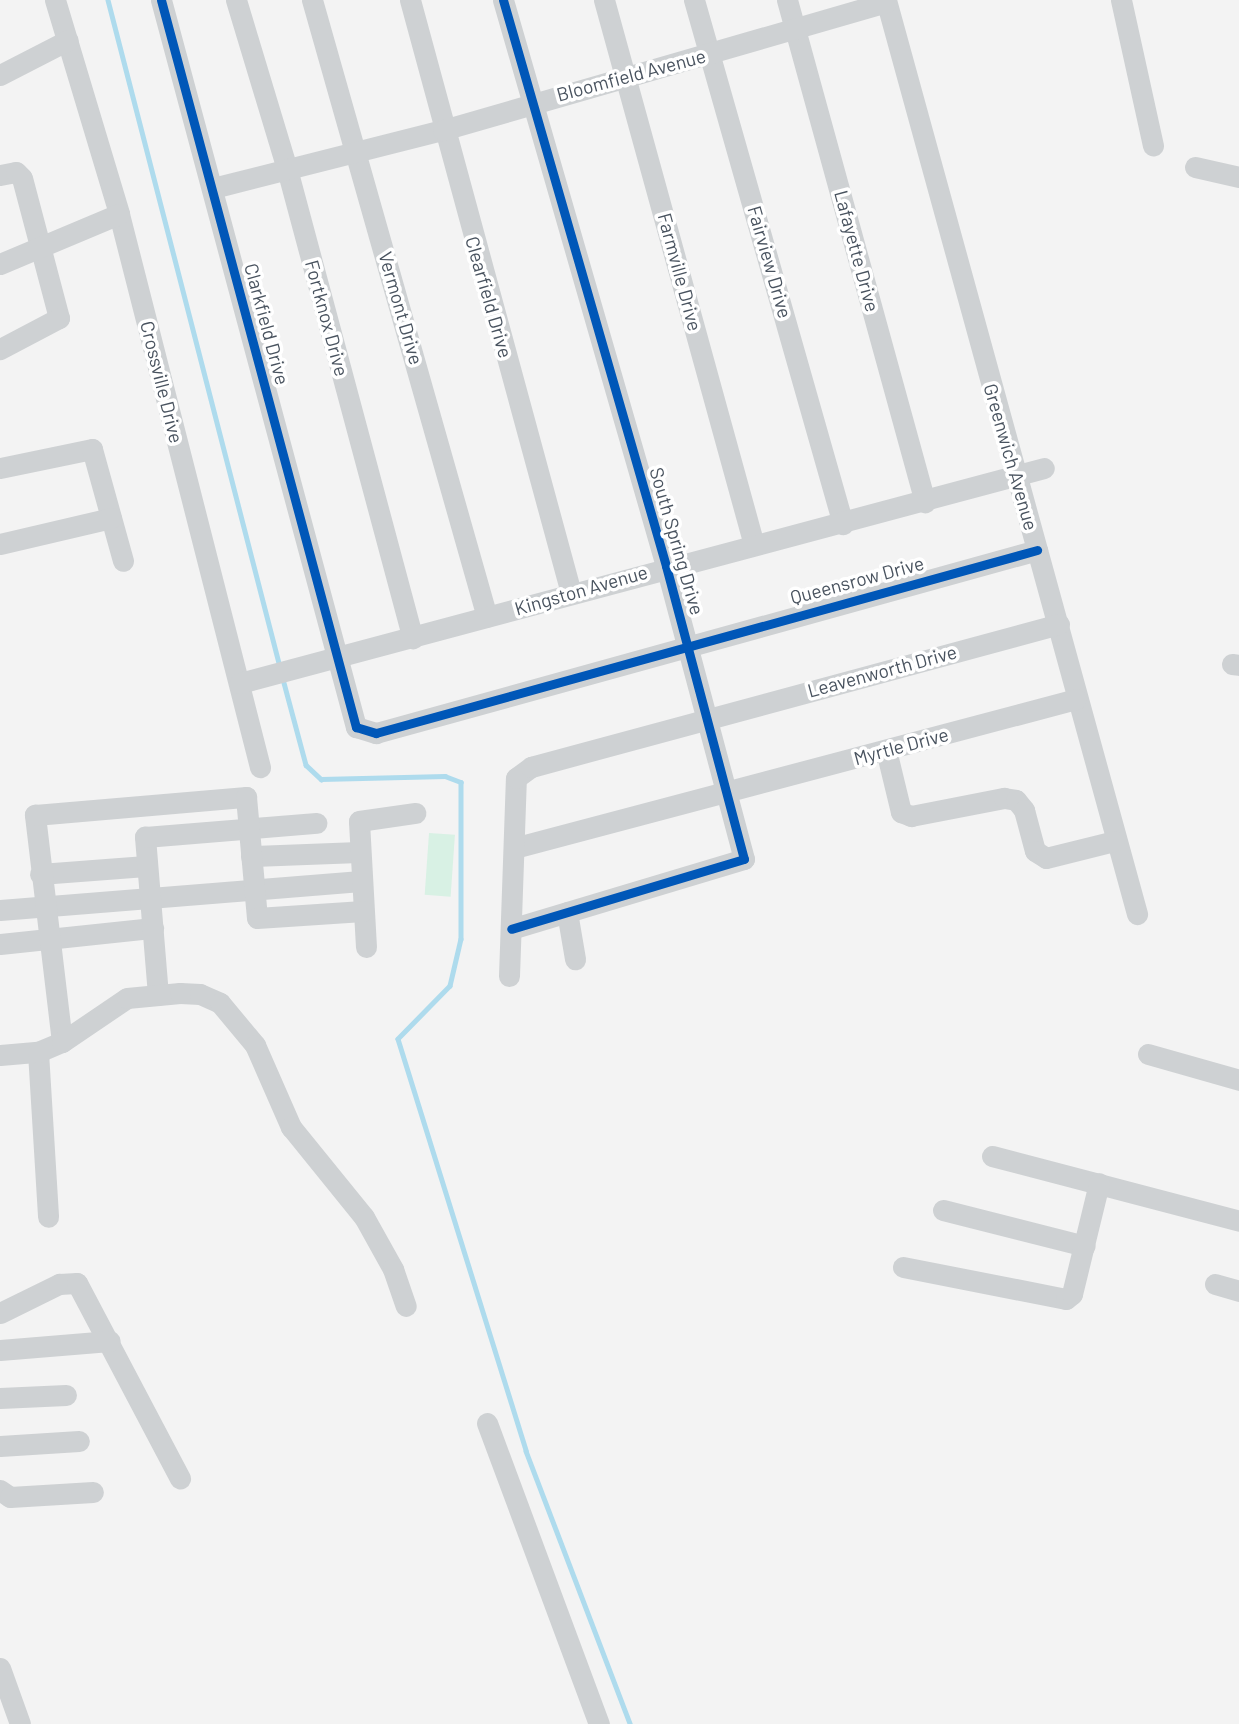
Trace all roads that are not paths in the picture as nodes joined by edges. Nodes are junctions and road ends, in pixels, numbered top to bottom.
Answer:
1 (55, 0) edge
2 (161, 0) edge
3 (236, 0) edge
4 (312, 0) edge
5 (410, 0) edge
6 (503, 0) edge
7 (604, 0) edge
8 (694, 0) edge
9 (787, 0) edge
10 (1121, 0) edge
11 (886, 1) edge
12 (797, 29) junction
13 (68, 40) junction
14 (711, 53) junction
15 (0, 75) edge
16 (628, 76) junction
17 (533, 101) junction
18 (443, 130) junction
19 (1153, 146) dead end
20 (357, 152) junction
21 (1195, 167) dead end
22 (287, 169) junction
23 (0, 175) edge
24 (1239, 177) edge
25 (213, 188) junction
26 (119, 214) junction
27 (41, 244) junction
28 (0, 264) edge
29 (0, 349) edge
30 (0, 468) edge
31 (1044, 468) dead end
32 (1016, 476) junction
33 (925, 502) junction
34 (111, 518) junction
35 (843, 524) junction
36 (0, 544) edge
37 (754, 545) junction
38 (1037, 550) junction
39 (123, 561) dead end
40 (666, 566) junction
41 (571, 593) junction
42 (487, 617) junction
43 (1059, 624) junction
44 (413, 638) junction
45 (687, 644) junction
46 (338, 658) junction
47 (240, 683) junction
48 (1076, 699) junction
49 (705, 718) junction
50 (886, 750) junction
51 (260, 767) dead end
52 (724, 790) junction
53 (415, 813) dead end
54 (316, 823) dead end
55 (248, 828) junction
56 (1114, 841) junction
57 (514, 849) junction
58 (359, 852) junction
59 (251, 856) junction
60 (146, 866) junction
61 (40, 874) junction
62 (361, 881) junction
63 (253, 890) junction
64 (149, 897) junction
65 (44, 907) junction
66 (0, 910) edge
67 (363, 911) junction
68 (567, 912) junction
69 (1137, 914) dead end
70 (153, 928) junction
71 (511, 929) junction
72 (48, 940) junction
73 (0, 943) edge
74 (366, 947) dead end
75 (575, 960) dead end
76 (509, 976) dead end
77 (158, 995) junction
78 (62, 1042) junction
79 (38, 1052) junction
80 (1148, 1054) dead end
81 (0, 1055) edge
82 (1239, 1080) edge
83 (992, 1156) dead end
84 (1099, 1183) junction
85 (943, 1210) dead end
86 (48, 1217) dead end
87 (1239, 1222) edge
88 (1085, 1246) junction
89 (903, 1267) dead end
90 (1215, 1284) dead end
91 (1239, 1291) edge
92 (406, 1306) dead end
93 (0, 1314) edge
94 (110, 1341) junction
95 (0, 1350) edge
96 (66, 1395) dead end
97 (0, 1398) edge
98 (487, 1423) dead end
99 (79, 1441) dead end
100 (0, 1446) edge
101 (180, 1478) dead end
102 (0, 1490) edge
103 (93, 1492) dead end
104 (0, 1668) edge
105 (20, 1724) edge
106 (598, 1724) edge

1 - 13 street, Crossville Drive
2 - 25 street, Clarkfield Drive
3 - 22 street, Fortknox Drive
4 - 20 street, Vermont Drive
5 - 18 street, Clearfield Drive
6 - 17 street, South Spring Drive
7 - 16 street, Farmville Drive
8 - 14 street, Fairview Drive
9 - 12 street, Lafayette Drive
10 - 19 street
11 - 12 street, Bloomfield Avenue
11 - 32 street, Greenwich Avenue
12 - 14 street, Bloomfield Avenue
12 - 33 street, Lafayette Drive
13 - 15 street
13 - 26 street, Crossville Drive
14 - 16 street, Bloomfield Avenue
14 - 35 street, Fairview Drive
16 - 17 street, Bloomfield Avenue
16 - 37 street, Farmville Drive
17 - 18 street, Bloomfield Avenue
17 - 40 street, South Spring Drive
18 - 20 street, Bloomfield Avenue
18 - 41 street, Clearfield Drive
20 - 22 street, Bloomfield Avenue
20 - 42 street, Vermont Drive
21 - 24 street
22 - 25 street, Bloomfield Avenue
22 - 44 street, Fortknox Drive
23 - 27 street
25 - 46 street, Clarkfield Drive
26 - 27 street
26 - 47 street, Crossville Drive
27 - 28 street
27 - 29 street
30 - 34 street
31 - 32 street, Kingston Avenue
32 - 33 street, Kingston Avenue
32 - 38 street, Greenwich Avenue
33 - 35 street, Kingston Avenue
34 - 36 street
34 - 39 street
35 - 37 street, Kingston Avenue
37 - 40 street, Kingston Avenue
38 - 43 street, Greenwich Avenue
38 - 45 street, Queensrow Drive
40 - 41 street, Kingston Avenue
40 - 45 street, South Spring Drive
41 - 42 street, Kingston Avenue
42 - 44 street, Kingston Avenue
43 - 48 street, Greenwich Avenue
43 - 49 street, Leavenworth Drive
44 - 46 street, Kingston Avenue
45 - 46 street, Clarkfield Drive
45 - 49 street, South Spring Drive
46 - 47 street, Kingston Avenue
47 - 51 street, Crossville Drive
48 - 50 street, Myrtle Drive
48 - 56 street, Greenwich Avenue
49 - 52 street, South Spring Drive
49 - 57 street, Leavenworth Drive
50 - 52 street, Myrtle Drive
50 - 56 street
52 - 57 street, Myrtle Drive
52 - 68 street, South Spring Drive
53 - 58 street
54 - 55 street
55 - 59 street
55 - 60 street
55 - 61 street
56 - 69 street, Greenwich Avenue
57 - 71 street
58 - 59 street
58 - 62 street
59 - 63 street
60 - 61 street
60 - 64 street
61 - 65 street
62 - 63 street
62 - 67 street
63 - 64 street
63 - 67 street
64 - 65 street
64 - 70 street
65 - 66 street
65 - 72 street
67 - 74 street
68 - 71 street, South Spring Drive
68 - 75 street
70 - 72 street
70 - 77 street
71 - 76 street
72 - 73 street
72 - 78 street
77 - 78 street
77 - 92 street
78 - 79 street
79 - 81 street
79 - 86 street
80 - 82 street
83 - 84 street
84 - 87 street
84 - 88 street
85 - 88 street
88 - 89 street
90 - 91 street
93 - 94 street
94 - 95 street
94 - 101 street
96 - 97 street
98 - 106 street
99 - 100 street
102 - 103 street
104 - 105 street

